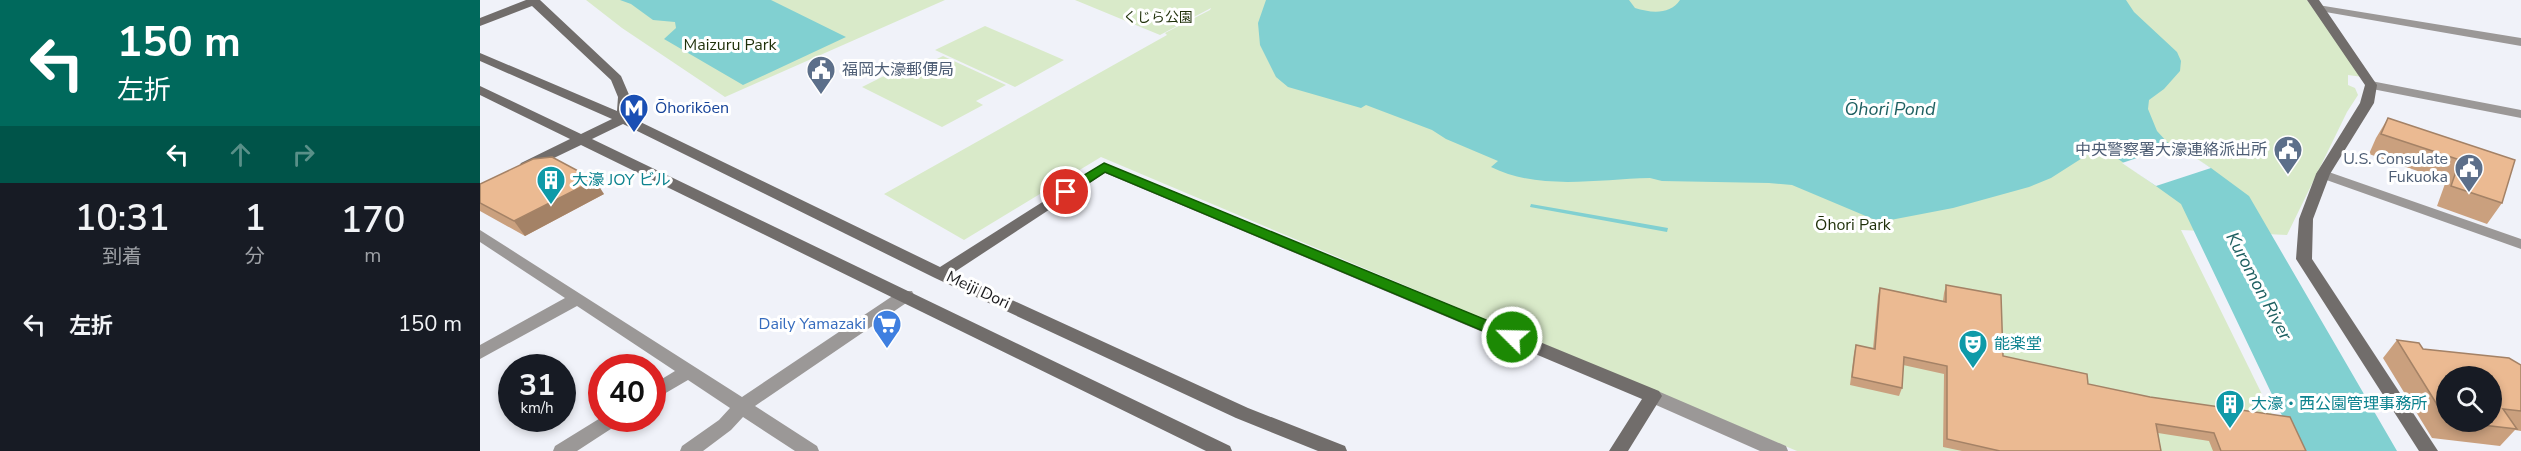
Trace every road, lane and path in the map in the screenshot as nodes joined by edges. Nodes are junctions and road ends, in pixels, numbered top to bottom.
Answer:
1 (533, 1) edge
2 (2316, 4) edge
3 (480, 22) edge
4 (2521, 42) edge
5 (480, 57) edge
6 (2371, 85) junction
7 (483, 95) edge
8 (2521, 114) edge
9 (623, 119) junction
10 (582, 139) junction
11 (511, 174) edge
12 (2324, 174) junction
13 (480, 235) edge
14 (2521, 244) edge
15 (941, 274) junction
16 (906, 295) junction
17 (577, 299) junction
18 (480, 353) edge
19 (689, 371) junction
20 (666, 385) edge
21 (1653, 396) junction
22 (742, 406) junction
23 (592, 432) edge
24 (562, 451) edge
25 (689, 451) edge
26 (810, 451) edge
27 (1223, 451) edge
28 (1338, 451) edge
29 (1618, 451) edge
30 (1779, 451) edge
31 (2429, 451) edge

1 - 3 street
1 - 9 street
2 - 4 street
2 - 6 street
5 - 9 street, Meiji Dori
6 - 8 street
6 - 12 street
7 - 10 street
9 - 10 street
9 - 15 street, Meiji Dori
10 - 11 street
10 - 16 street
12 - 14 street
12 - 31 street
13 - 17 street
15 - 21 street
15 - 28 street, Meiji Dori
16 - 22 street
16 - 27 street
17 - 18 street
17 - 19 street
19 - 20 street
19 - 22 street
21 - 29 street
21 - 30 street
22 - 25 street
22 - 26 street
23 - 24 street

